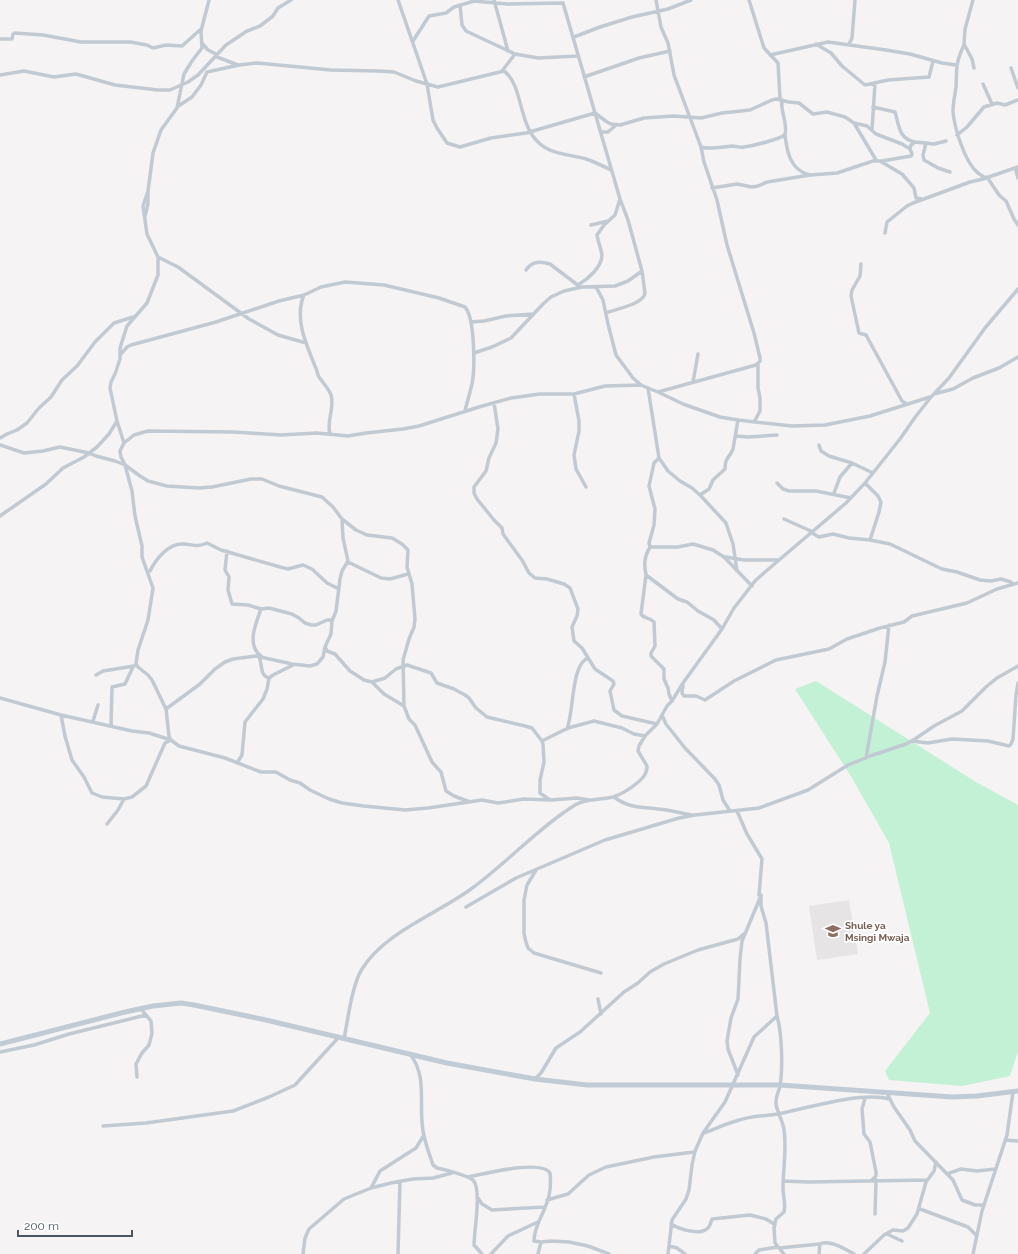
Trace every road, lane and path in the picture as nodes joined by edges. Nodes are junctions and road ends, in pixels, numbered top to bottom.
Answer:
1 (208, 0) edge
2 (291, 0) edge
3 (398, 0) edge
4 (567, 0) edge
5 (656, 0) edge
6 (691, 0) edge
7 (749, 0) edge
8 (856, 0) edge
9 (973, 0) edge
10 (495, 2) edge
11 (562, 2) junction
12 (460, 5) junction
13 (658, 11) junction
14 (203, 28) junction
15 (574, 37) junction
16 (0, 39) edge
17 (413, 41) junction
18 (202, 43) junction
19 (816, 44) junction
20 (849, 44) junction
21 (964, 45) junction
22 (508, 51) junction
23 (670, 51) junction
24 (216, 54) junction
25 (515, 54) junction
26 (770, 55) junction
27 (578, 56) junction
28 (933, 61) junction
29 (956, 65) junction
30 (239, 66) junction
31 (974, 68) dead end
32 (1011, 68) dead end
33 (502, 71) junction
34 (0, 75) edge
35 (584, 77) junction
36 (875, 83) junction
37 (427, 84) junction
38 (983, 84) dead end
39 (182, 85) junction
40 (1018, 88) edge
41 (782, 100) junction
42 (1018, 100) edge
43 (992, 104) junction
44 (873, 107) junction
45 (177, 108) junction
46 (595, 113) junction
47 (689, 118) junction
48 (854, 123) junction
49 (616, 125) junction
50 (872, 130) junction
51 (530, 132) junction
52 (601, 132) junction
53 (785, 134) junction
54 (957, 135) junction
55 (946, 142) dead end
56 (913, 143) junction
57 (926, 143) junction
58 (902, 144) junction
59 (701, 147) junction
60 (910, 149) junction
61 (878, 161) junction
62 (612, 170) junction
63 (950, 172) dead end
64 (810, 175) junction
65 (987, 178) junction
66 (1018, 178) edge
67 (712, 188) junction
68 (620, 199) junction
69 (923, 200) junction
70 (609, 221) junction
71 (590, 225) dead end
72 (1018, 225) edge
73 (885, 232) dead end
74 (158, 256) junction
75 (861, 264) dead end
76 (526, 270) dead end
77 (642, 271) junction
78 (580, 286) junction
79 (596, 287) junction
80 (1018, 290) edge
81 (304, 295) junction
82 (606, 313) junction
83 (240, 314) junction
84 (534, 314) junction
85 (135, 317) junction
86 (471, 322) junction
87 (306, 343) junction
88 (127, 347) junction
89 (120, 348) junction
90 (474, 353) junction
91 (698, 354) dead end
92 (1018, 357) edge
93 (120, 359) junction
94 (758, 363) junction
95 (693, 382) junction
96 (641, 385) junction
97 (648, 388) junction
98 (658, 392) junction
99 (574, 394) junction
100 (932, 396) junction
101 (494, 403) junction
102 (907, 404) junction
103 (465, 411) junction
104 (738, 420) junction
105 (117, 421) junction
106 (754, 422) junction
107 (330, 434) junction
108 (777, 435) dead end
109 (735, 436) junction
110 (0, 438) edge
111 (124, 443) junction
112 (0, 445) edge
113 (819, 445) dead end
114 (89, 453) junction
115 (659, 458) junction
116 (852, 463) junction
117 (125, 465) junction
118 (873, 473) junction
119 (778, 483) dead end
120 (865, 483) junction
121 (586, 487) dead end
122 (834, 493) junction
123 (700, 495) junction
124 (851, 498) junction
125 (0, 516) edge
126 (342, 519) junction
127 (784, 519) dead end
128 (813, 533) junction
129 (870, 540) junction
130 (650, 547) junction
131 (227, 551) junction
132 (724, 557) junction
133 (736, 559) junction
134 (779, 560) junction
135 (348, 562) junction
136 (737, 570) junction
137 (150, 571) dead end
138 (408, 574) junction
139 (646, 575) junction
140 (1018, 583) edge
141 (1013, 584) junction
142 (752, 586) junction
143 (339, 589) junction
144 (261, 609) junction
145 (332, 620) junction
146 (889, 625) junction
147 (722, 629) junction
148 (325, 647) junction
149 (261, 656) junction
150 (588, 658) junction
151 (295, 665) junction
152 (135, 666) junction
153 (403, 666) junction
154 (1018, 666) edge
155 (96, 675) dead end
156 (269, 678) junction
157 (372, 682) junction
158 (683, 683) junction
159 (1018, 683) edge
160 (0, 698) edge
161 (672, 701) junction
162 (98, 706) dead end
163 (404, 706) junction
164 (166, 710) junction
165 (60, 715) junction
166 (662, 715) junction
167 (94, 722) junction
168 (657, 724) junction
169 (110, 726) junction
170 (567, 729) junction
171 (645, 736) junction
172 (171, 740) junction
173 (542, 741) junction
174 (912, 741) junction
175 (866, 758) junction
176 (237, 763) junction
177 (614, 797) junction
178 (124, 799) junction
179 (551, 800) junction
180 (592, 800) junction
181 (470, 802) junction
182 (730, 811) junction
183 (737, 811) junction
184 (695, 815) junction
185 (107, 824) dead end
186 (537, 870) junction
187 (761, 895) junction
188 (466, 906) dead end
189 (745, 934) junction
190 (601, 973) dead end
191 (598, 999) dead end
192 (141, 1009) junction
193 (601, 1014) junction
194 (146, 1015) junction
195 (777, 1016) junction
196 (338, 1038) junction
197 (344, 1039) junction
198 (0, 1044) edge
199 (0, 1052) edge
200 (410, 1054) junction
201 (738, 1075) junction
202 (137, 1077) dead end
203 (535, 1079) junction
204 (733, 1085) junction
205 (780, 1085) junction
206 (1016, 1091) edge
207 (887, 1093) junction
208 (865, 1098) junction
209 (890, 1099) junction
210 (779, 1114) junction
211 (103, 1126) dead end
212 (703, 1133) junction
213 (424, 1135) junction
214 (1005, 1140) junction
215 (1018, 1141) edge
216 (694, 1152) junction
217 (936, 1162) junction
218 (996, 1169) junction
219 (452, 1172) junction
220 (947, 1174) junction
221 (468, 1177) junction
222 (874, 1180) junction
223 (927, 1180) junction
224 (400, 1181) junction
225 (784, 1181) junction
226 (371, 1188) junction
227 (478, 1198) junction
228 (547, 1200) junction
229 (984, 1205) junction
230 (545, 1208) junction
231 (920, 1209) junction
232 (874, 1214) dead end
233 (538, 1222) junction
234 (671, 1224) junction
235 (774, 1224) junction
236 (887, 1234) junction
237 (977, 1236) junction
238 (902, 1241) dead end
239 (541, 1242) junction
240 (820, 1244) junction
241 (669, 1246) junction
242 (779, 1248) junction
243 (303, 1254) edge
244 (398, 1254) edge
245 (482, 1254) edge
246 (491, 1254) edge
247 (538, 1254) edge
248 (609, 1254) edge
249 (668, 1254) edge
250 (684, 1254) edge
251 (755, 1254) edge
252 (784, 1254) edge
253 (819, 1254) edge
254 (854, 1254) edge
255 (864, 1254) edge
256 (973, 1254) edge

1 - 14 street
2 - 24 street
3 - 17 street
4 - 11 street
5 - 13 street
6 - 13 street
7 - 26 street
8 - 20 street
9 - 21 street
10 - 11 street
10 - 12 street
10 - 22 street
11 - 15 street
12 - 17 street
12 - 22 street
13 - 15 street
13 - 23 street
14 - 16 street
14 - 18 street
15 - 27 street
17 - 37 street
18 - 24 street
18 - 39 street
19 - 20 street
19 - 26 street
19 - 36 street
20 - 28 street
21 - 29 street
21 - 31 street
22 - 25 street
23 - 35 street
23 - 47 street
24 - 30 street
24 - 39 street
25 - 27 street
25 - 33 street
26 - 41 street
27 - 35 street
28 - 29 street
28 - 36 street
29 - 54 street
30 - 37 street
30 - 45 street
32 - 40 street
33 - 37 street
33 - 51 street
34 - 39 street
35 - 46 street
36 - 44 street
37 - 51 street
38 - 43 street
39 - 45 street
41 - 47 street
41 - 48 street
41 - 53 street
42 - 43 street
43 - 54 street
44 - 50 street
44 - 56 street
45 - 74 street
46 - 49 street
46 - 51 street
46 - 52 street
47 - 49 street
47 - 59 street
48 - 50 street
48 - 61 street
49 - 52 street
50 - 58 street
51 - 62 street
52 - 62 street
53 - 59 street
53 - 64 street
54 - 65 street
55 - 57 street
56 - 57 street
56 - 58 street
56 - 60 street
57 - 63 street
58 - 60 street
59 - 67 street
60 - 61 street
61 - 64 street
61 - 69 street
62 - 68 street
64 - 67 street
65 - 66 street
65 - 69 street
65 - 72 street
67 - 94 street
68 - 70 street
68 - 77 street
69 - 73 street
70 - 71 street
70 - 78 street
74 - 83 street
74 - 85 street
75 - 102 street
76 - 78 street
77 - 79 street
77 - 82 street
78 - 79 street
78 - 84 street
79 - 82 street
80 - 100 street
81 - 83 street
81 - 86 street
81 - 87 street
82 - 96 street
83 - 87 street
83 - 88 street
84 - 86 street
84 - 90 street
85 - 89 street
85 - 110 street
86 - 90 street
87 - 107 street
88 - 89 street
88 - 93 street
89 - 93 street
90 - 103 street
91 - 95 street
92 - 100 street
93 - 105 street
94 - 95 street
94 - 106 street
95 - 98 street
96 - 97 street
96 - 99 street
97 - 98 street
97 - 115 street
98 - 104 street
99 - 101 street
99 - 121 street
100 - 102 street
100 - 118 street
101 - 103 street
101 - 150 street
102 - 106 street
103 - 107 street
104 - 106 street
104 - 109 street
105 - 111 street
105 - 114 street
107 - 111 street
108 - 109 street
109 - 123 street
111 - 117 street
112 - 114 street
113 - 116 street
114 - 117 street
114 - 125 street
115 - 123 street
115 - 130 street
116 - 118 street
116 - 122 street
117 - 126 street
117 - 152 street
118 - 120 street
119 - 122 street
120 - 124 street
120 - 129 street
122 - 124 street
123 - 133 street
124 - 128 street
126 - 135 street
126 - 138 street
127 - 128 street
128 - 129 street
128 - 134 street
129 - 141 street
130 - 132 street
130 - 139 street
131 - 137 street
131 - 143 street
131 - 144 street
132 - 133 street
132 - 136 street
133 - 134 street
133 - 136 street
134 - 142 street
135 - 138 street
135 - 143 street
136 - 142 street
138 - 153 street
139 - 147 street
139 - 161 street
140 - 141 street
141 - 146 street
142 - 147 street
143 - 145 street
144 - 145 street
144 - 149 street
145 - 148 street
146 - 158 street
146 - 175 street
147 - 158 street
148 - 151 street
148 - 157 street
149 - 151 street
149 - 156 street
149 - 164 street
150 - 168 street
150 - 170 street
151 - 156 street
152 - 155 street
152 - 164 street
152 - 169 street
153 - 157 street
153 - 163 street
153 - 173 street
154 - 174 street
156 - 176 street
157 - 163 street
158 - 161 street
159 - 174 street
160 - 165 street
161 - 166 street
162 - 167 street
163 - 181 street
164 - 172 street
165 - 167 street
165 - 178 street
166 - 168 street
166 - 182 street
167 - 169 street
168 - 171 street
169 - 172 street
170 - 171 street
170 - 173 street
171 - 177 street
172 - 176 street
172 - 178 street
173 - 179 street
174 - 175 street
175 - 183 street
176 - 181 street
177 - 180 street
177 - 184 street
178 - 185 street
179 - 180 street
179 - 181 street
180 - 197 street
182 - 183 street
182 - 184 street
183 - 187 street
184 - 186 street
186 - 188 street
186 - 190 street
187 - 189 street
187 - 195 street
189 - 193 street
189 - 201 street
191 - 193 street
192 - 194 street
192 - 196 main road
192 - 198 main road
193 - 203 street
194 - 199 street
194 - 202 street
195 - 201 street
195 - 205 street
196 - 197 main road
196 - 211 street
197 - 200 main road
200 - 203 main road
200 - 213 street
201 - 204 street
203 - 204 main road
204 - 205 main road
204 - 212 street
205 - 207 main road
205 - 210 street
206 - 207 main road
206 - 214 street
207 - 209 street
208 - 209 street
208 - 210 street
208 - 222 street
209 - 217 street
210 - 212 street
210 - 225 street
212 - 216 street
213 - 219 street
213 - 226 street
214 - 215 street
214 - 218 street
216 - 228 street
216 - 234 street
217 - 220 street
217 - 223 street
218 - 220 street
218 - 229 street
219 - 221 street
219 - 224 street
220 - 229 street
221 - 227 street
221 - 228 street
222 - 223 street
222 - 225 street
222 - 232 street
223 - 231 street
224 - 226 street
224 - 244 street
225 - 235 street
226 - 243 street
227 - 230 street
227 - 245 street
228 - 230 street
229 - 237 street
230 - 233 street
231 - 236 street
231 - 237 street
233 - 239 street
233 - 246 street
234 - 235 street
234 - 241 street
235 - 242 street
236 - 238 street
236 - 255 street
237 - 256 street
239 - 247 street
239 - 248 street
240 - 242 street
240 - 253 street
240 - 254 street
241 - 249 street
241 - 250 street
242 - 251 street
242 - 252 street

